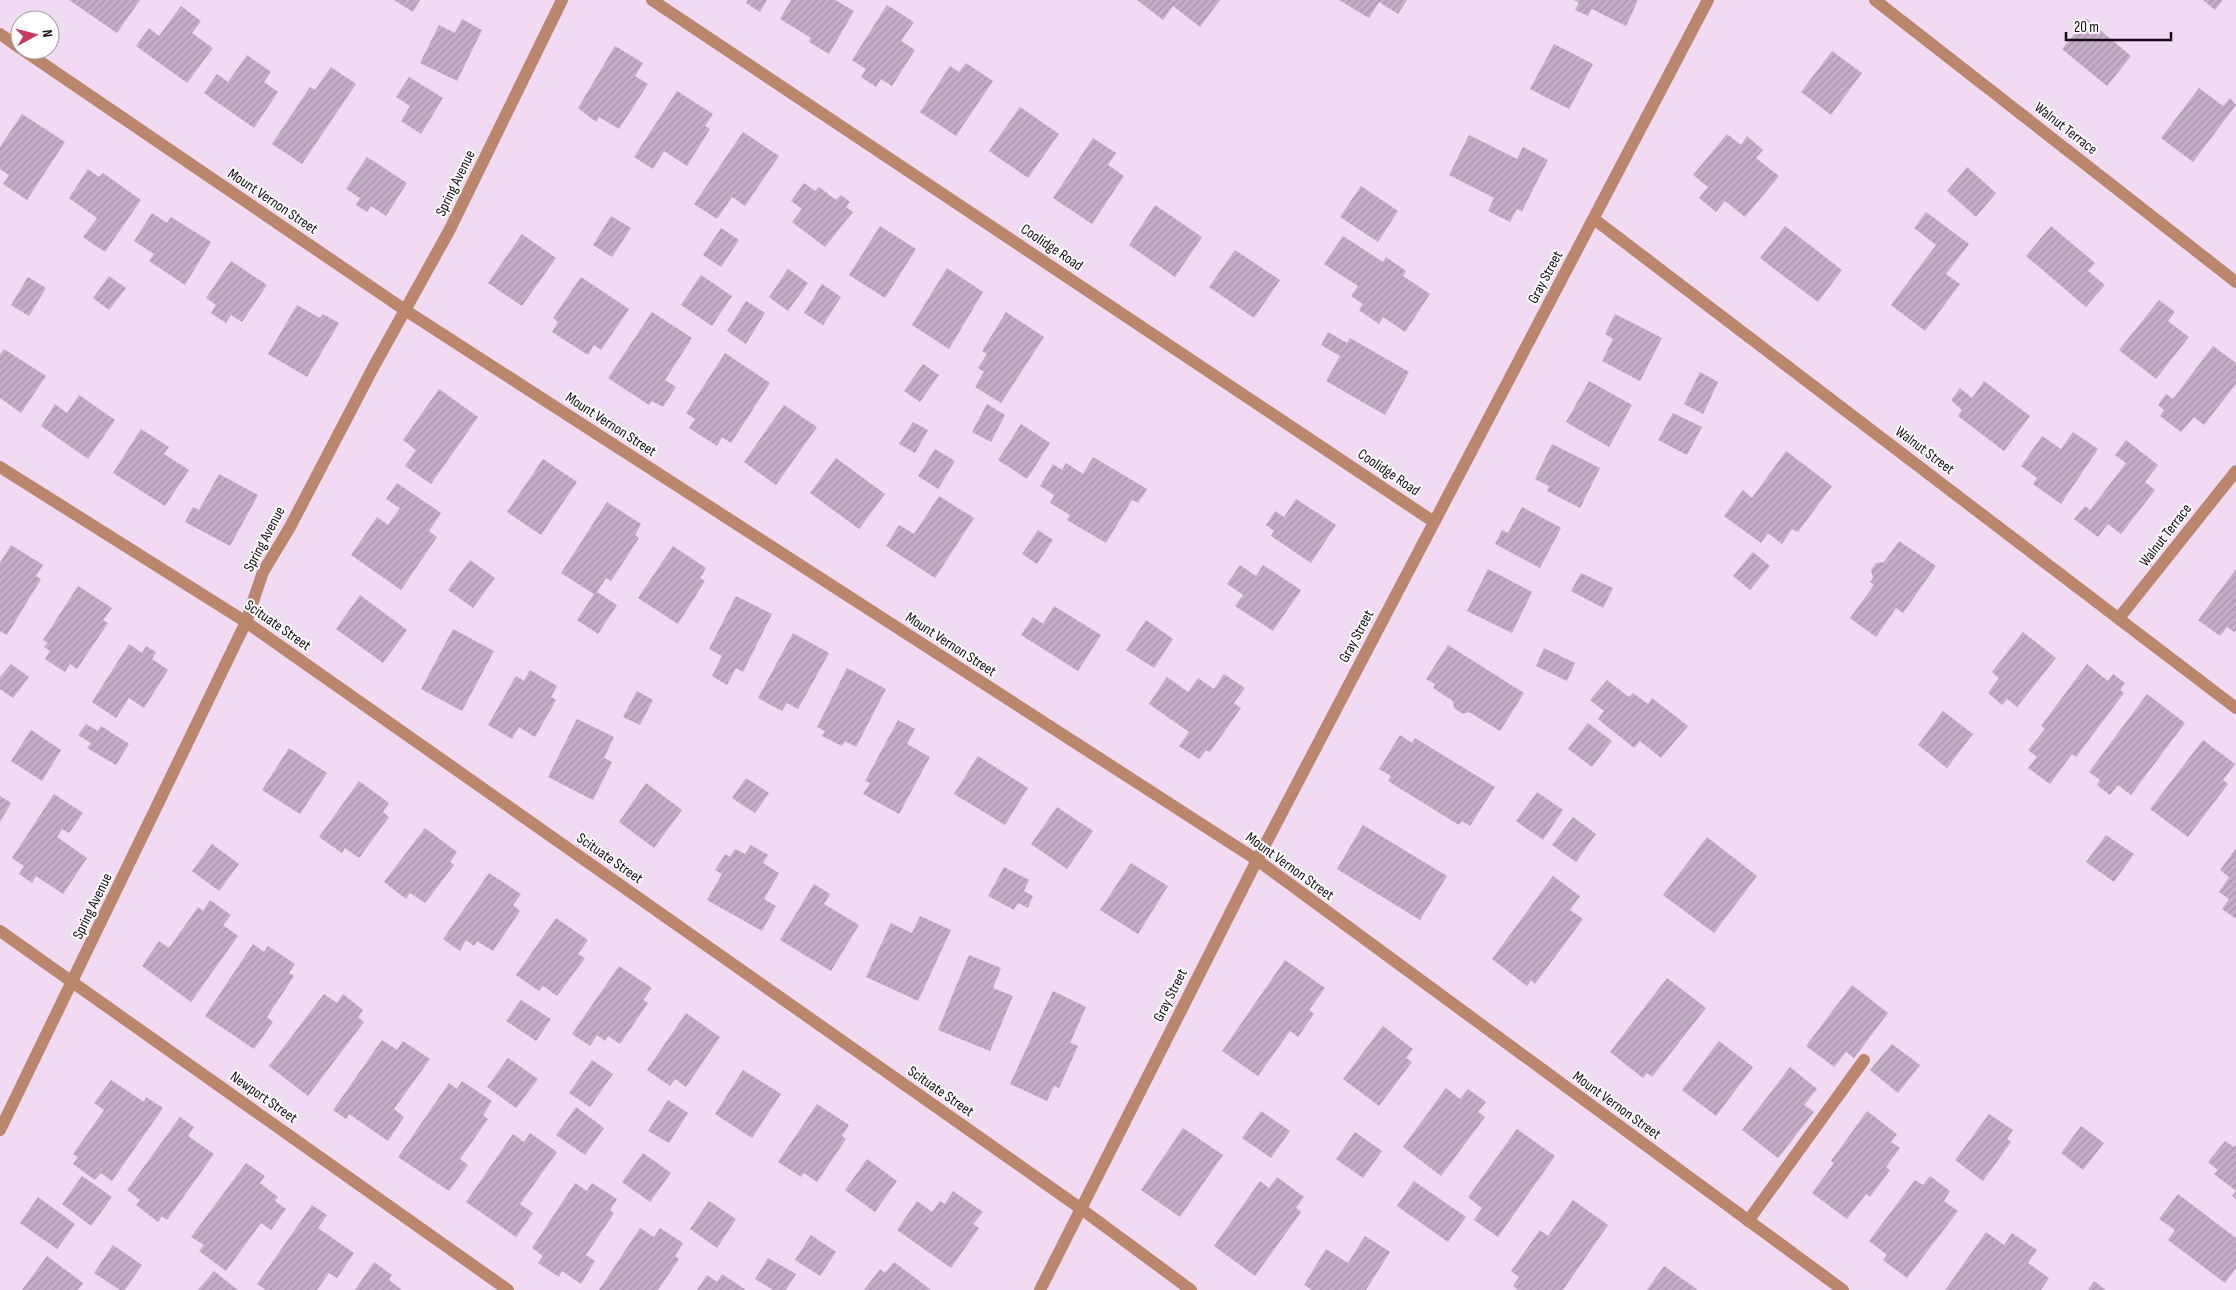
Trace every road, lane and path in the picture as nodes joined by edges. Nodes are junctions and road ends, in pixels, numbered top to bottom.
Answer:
1 (562, 0) edge
2 (652, 0) edge
3 (1708, 0) edge
4 (1876, 0) edge
5 (38, 60) edge
6 (1594, 219) junction
7 (2236, 282) edge
8 (405, 310) junction
9 (0, 467) edge
10 (2236, 471) edge
11 (1434, 522) junction
12 (2120, 618) junction
13 (246, 622) junction
14 (2236, 708) edge
15 (1256, 860) junction
16 (0, 931) edge
17 (73, 982) junction
18 (1864, 1060) dead end
19 (0, 1130) edge
20 (1080, 1208) junction
21 (1748, 1221) junction
22 (508, 1290) edge
23 (1040, 1290) edge
24 (1191, 1290) edge
25 (1844, 1290) edge

1 - 8 street, Spring Avenue
2 - 11 street, Coolidge Road
3 - 6 street, Gray Street
4 - 7 street, Walnut Terrace
5 - 8 street, Mount Vernon Street
6 - 11 street, Gray Street
6 - 12 street, Walnut Street
8 - 13 street, Spring Avenue
8 - 15 street, Mount Vernon Street
9 - 13 street, Scituate Street
10 - 12 street, Walnut Terrace
11 - 15 street, Gray Street
12 - 14 street, Walnut Street
13 - 17 street, Spring Avenue
13 - 20 street, Scituate Street
15 - 20 street, Gray Street
15 - 21 street, Mount Vernon Street
16 - 17 street, Newport Street
17 - 19 street, Spring Avenue
17 - 22 street, Newport Street
18 - 21 street
20 - 23 street, Gray Street
20 - 24 street, Scituate Street
21 - 25 street, Mount Vernon Street

